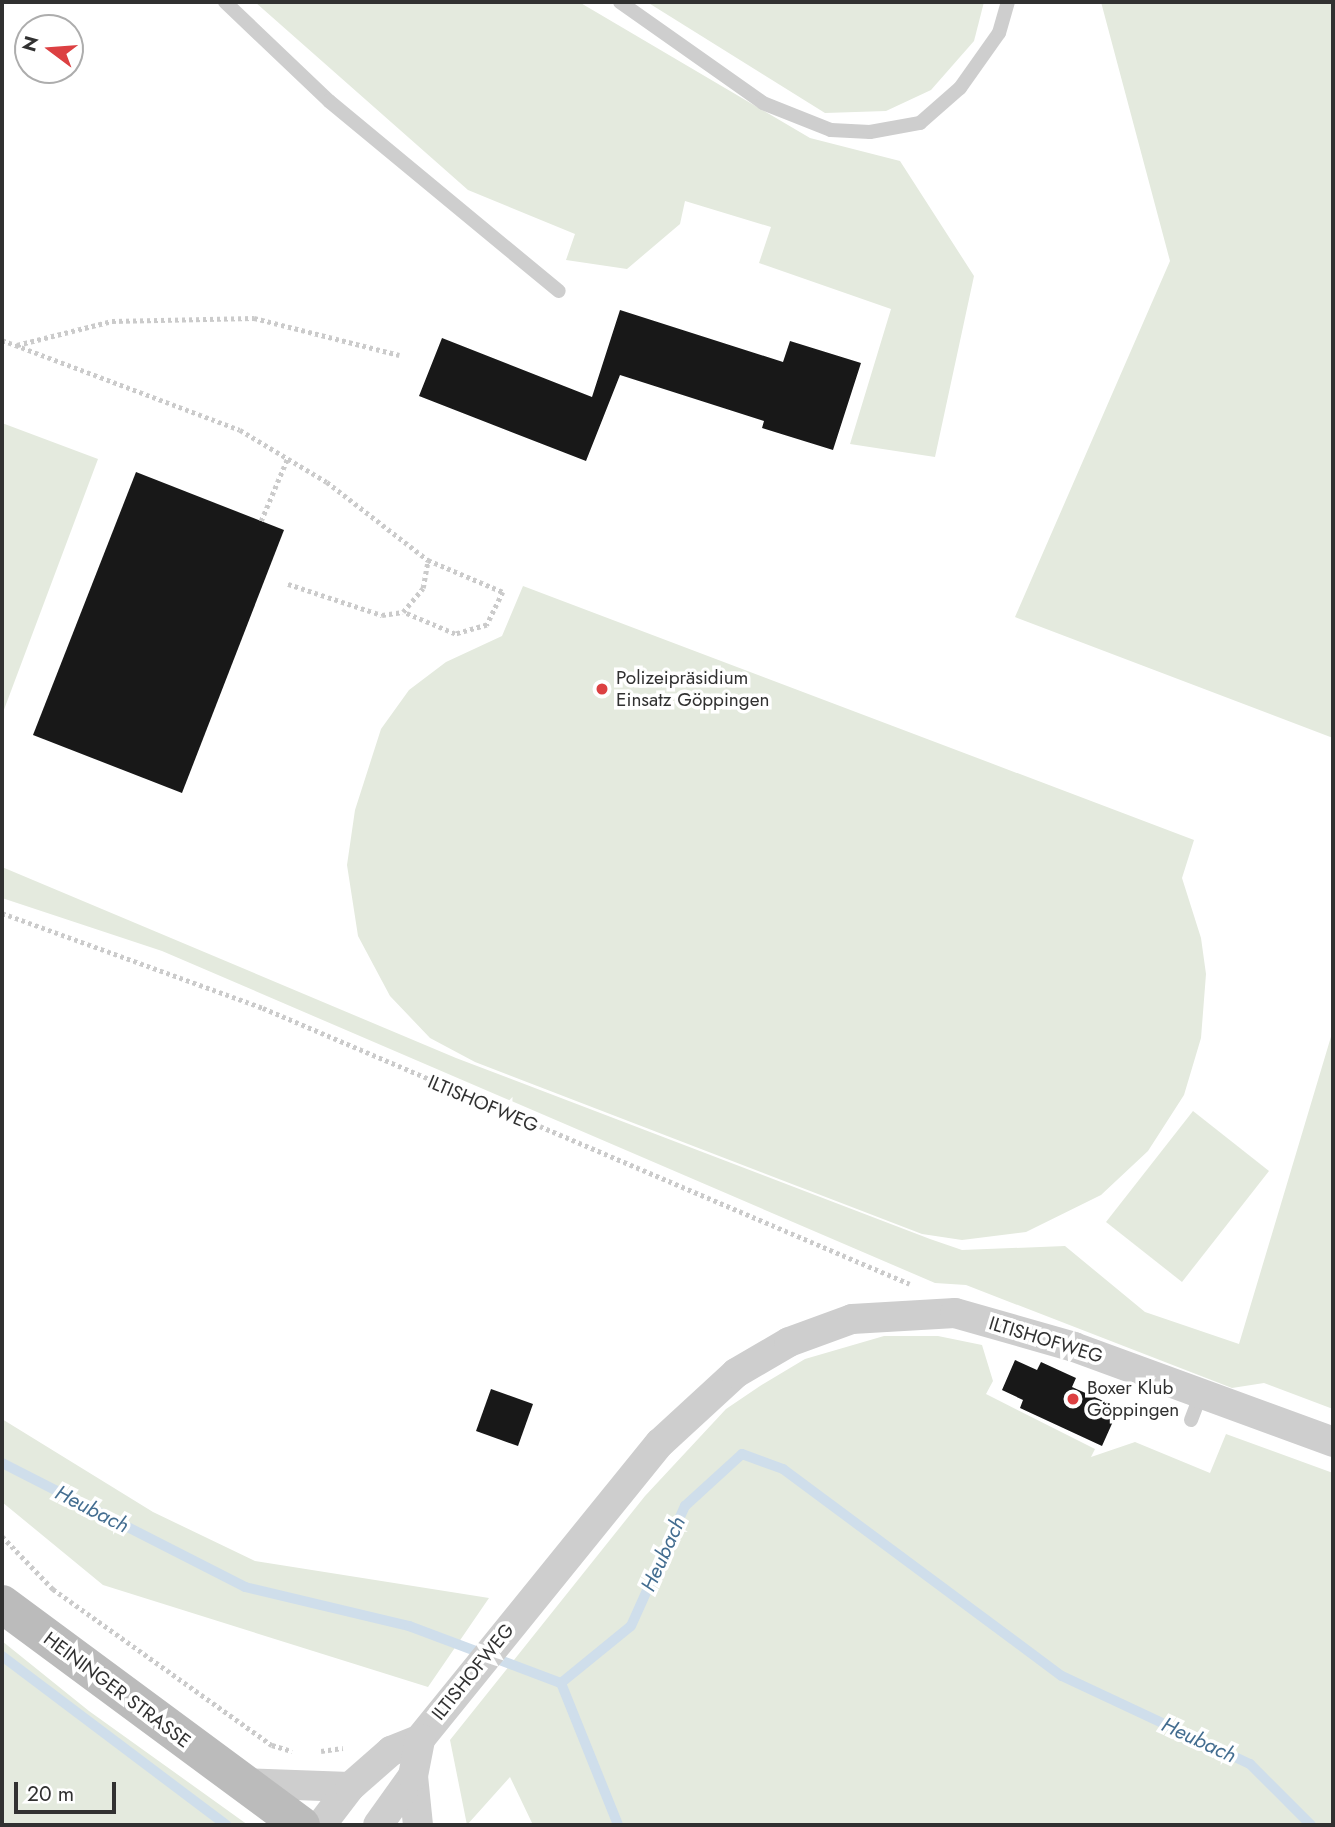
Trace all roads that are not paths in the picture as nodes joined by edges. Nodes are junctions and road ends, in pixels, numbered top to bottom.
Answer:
1 (225, 2) edge
2 (620, 2) edge
3 (1008, 2) edge
4 (559, 291) dead end
5 (1333, 1442) edge
6 (2, 1604) edge
7 (427, 1729) junction
8 (413, 1776) junction
9 (243, 1783) junction
10 (350, 1787) junction
11 (301, 1825) edge
12 (321, 1825) edge
13 (379, 1825) edge
14 (418, 1825) edge

1 - 4 lane
2 - 3 lane
5 - 7 street, ILTISHOFWEG
6 - 9 main road, HEININGER STRASSE
7 - 8 street, ILTISHOFWEG
7 - 10 street, ILTISHOFWEG
8 - 13 street, ILTISHOFWEG
8 - 14 street
9 - 10 street
9 - 11 main road, HEININGER STRASSE
10 - 12 street, ILTISHOFWEG

